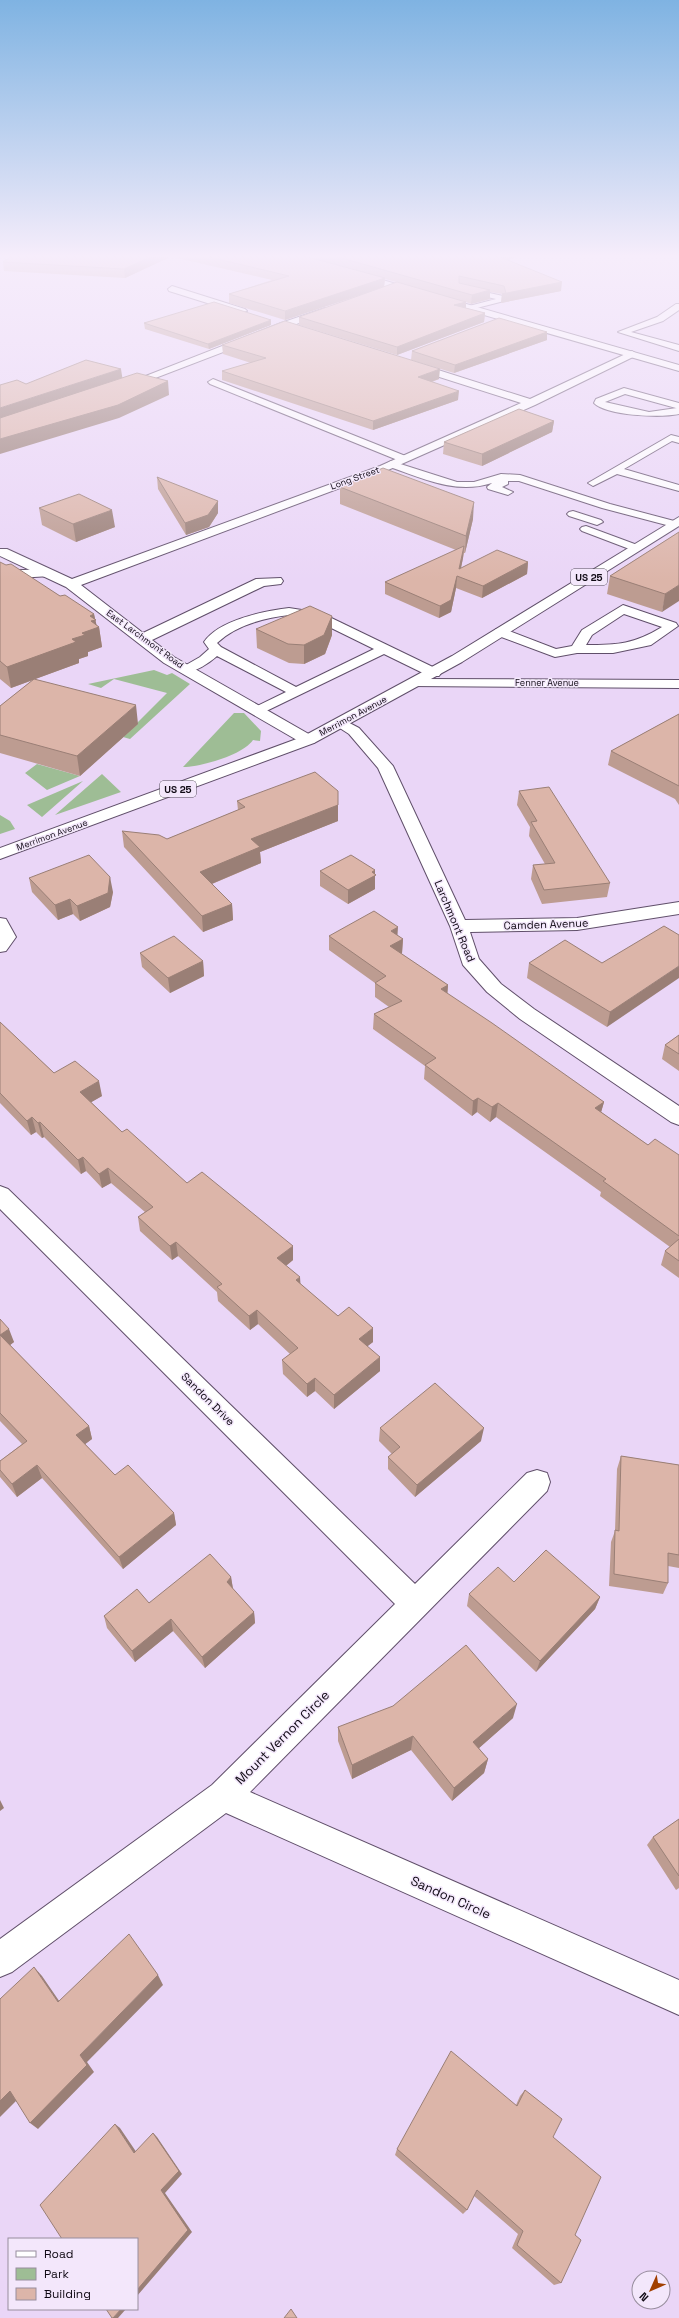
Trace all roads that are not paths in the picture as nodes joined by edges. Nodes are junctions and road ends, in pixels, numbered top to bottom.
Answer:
1 (179, 365) edge
2 (424, 365) edge
3 (609, 365) edge
4 (213, 382) dead end
5 (111, 392) edge
6 (531, 403) junction
7 (679, 406) edge
8 (679, 411) edge
9 (679, 440) edge
10 (404, 459) junction
11 (391, 464) junction
12 (615, 470) junction
13 (593, 483) dead end
14 (679, 488) edge
15 (508, 492) dead end
16 (606, 506) junction
17 (618, 510) junction
18 (573, 514) dead end
19 (597, 522) junction
20 (675, 527) edge
21 (636, 548) junction
22 (2, 552) dead end
23 (47, 573) junction
24 (0, 575) edge
25 (276, 581) dead end
26 (71, 584) junction
27 (676, 624) edge
28 (500, 632) junction
29 (142, 638) junction
30 (384, 649) junction
31 (577, 649) junction
32 (216, 650) junction
33 (186, 669) junction
34 (434, 673) junction
35 (416, 683) junction
36 (679, 684) edge
37 (296, 692) junction
38 (258, 711) junction
39 (340, 723) junction
40 (308, 740) junction
41 (0, 854) edge
42 (679, 908) edge
43 (0, 923) edge
44 (459, 926) junction
45 (0, 947) edge
46 (679, 1117) edge
47 (0, 1195) edge
48 (537, 1482) dead end
49 (415, 1604) junction
50 (223, 1796) junction
51 (0, 1960) edge
52 (678, 2002) edge

1 - 5 street
2 - 6 street
3 - 6 street, Long Street
4 - 10 lane
6 - 10 street, Long Street
7 - 8 lane
9 - 12 lane
10 - 11 street, Long Street
11 - 16 lane
11 - 26 street, Long Street
12 - 13 lane
12 - 14 lane
15 - 16 lane
16 - 17 lane
17 - 19 lane
17 - 20 lane
18 - 19 lane
19 - 21 lane
20 - 21 street, Merrimon Avenue / US 25
21 - 28 street, Merrimon Avenue / US 25
22 - 23 street, East Larchmont Road
23 - 24 lane
23 - 26 street, East Larchmont Road
25 - 29 street
26 - 29 street, East Larchmont Road
27 - 31 lane
27 - 31 lane
28 - 31 lane
28 - 34 street, Merrimon Avenue / US 25
29 - 33 street, East Larchmont Road
30 - 32 lane
30 - 34 lane
30 - 37 lane
32 - 33 lane
32 - 37 lane
33 - 38 street, East Larchmont Road
34 - 35 street, Merrimon Avenue / US 25
35 - 36 street, Fenner Avenue
35 - 39 street, Merrimon Avenue / US 25
37 - 38 lane
38 - 40 street, East Larchmont Road
39 - 40 street, Merrimon Avenue / US 25
39 - 44 street, Larchmont Road
40 - 41 street, Merrimon Avenue / US 25
42 - 44 street, Camden Avenue
43 - 45 lane
44 - 46 street, Larchmont Road
47 - 49 street, Sandon Drive
48 - 49 street, Mount Vernon Circle
49 - 50 street, Mount Vernon Circle
50 - 51 street, Mount Vernon Circle
50 - 52 street, Sandon Circle

